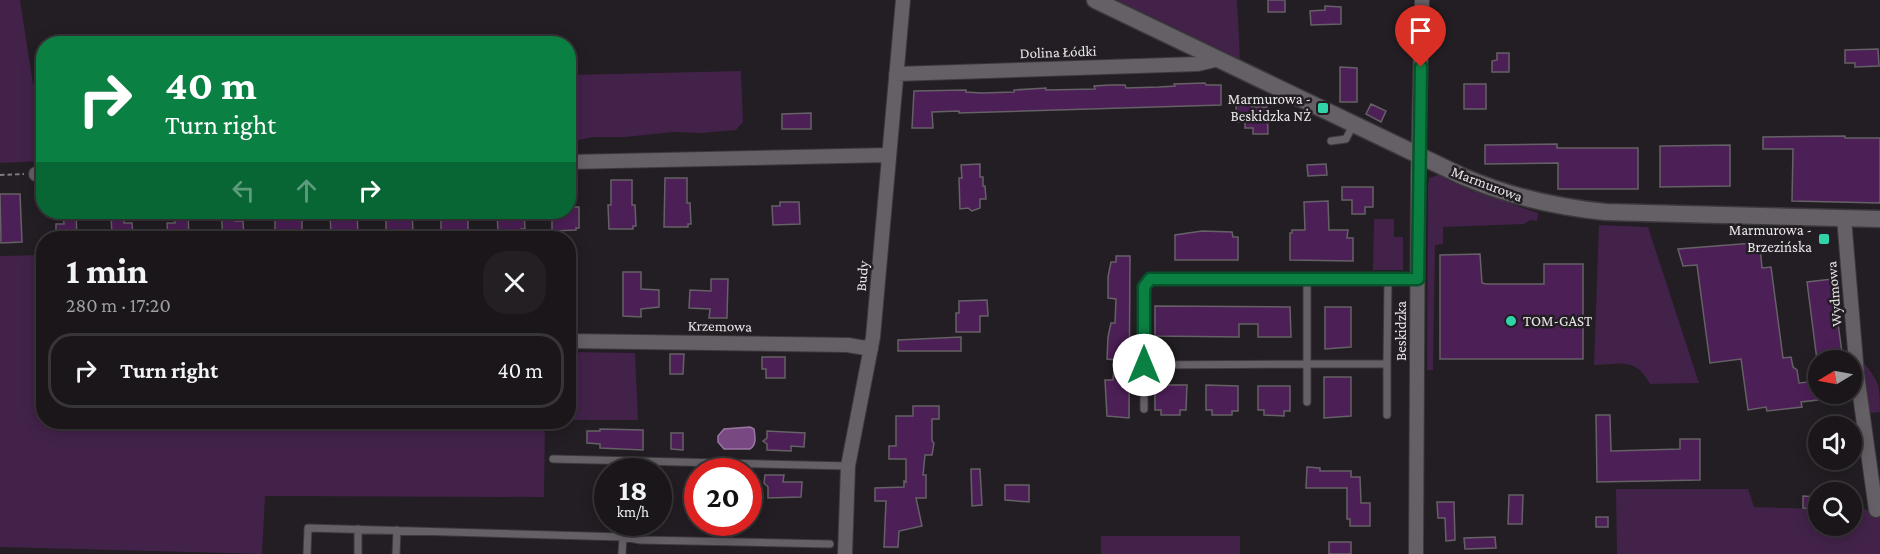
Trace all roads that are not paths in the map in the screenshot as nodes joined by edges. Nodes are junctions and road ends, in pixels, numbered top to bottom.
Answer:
1 (903, 0) edge
2 (1095, 0) edge
3 (1422, 0) edge
4 (1220, 59) junction
5 (896, 74) junction
6 (1354, 123) junction
7 (1331, 141) dead end
8 (889, 155) junction
9 (1419, 155) junction
10 (576, 162) edge
11 (1844, 218) junction
12 (1880, 219) edge
13 (1307, 279) junction
14 (1388, 279) junction
15 (1418, 279) junction
16 (576, 340) edge
17 (871, 348) junction
18 (1307, 364) junction
19 (1387, 364) junction
20 (1144, 365) junction
21 (1307, 402) dead end
22 (1143, 409) dead end
23 (1387, 415) dead end
24 (553, 459) dead end
25 (848, 466) junction
26 (1876, 510) dead end
27 (358, 529) junction
28 (397, 530) junction
29 (623, 537) junction
30 (830, 544) dead end
31 (308, 554) edge
32 (358, 554) edge
33 (396, 554) edge
34 (622, 554) edge
35 (845, 554) edge
36 (1416, 554) edge

1 - 5 street, Budy
2 - 4 street, Marmurowa
3 - 9 street, Beskidzka
4 - 5 street, Dolina Łódki
4 - 6 street, Marmurowa
5 - 8 street, Budy
6 - 7 lane
6 - 9 street, Marmurowa
8 - 10 street
8 - 17 street, Budy
9 - 11 street, Marmurowa
9 - 15 street, Beskidzka
11 - 12 street, Marmurowa
11 - 26 street, Wydmowa
13 - 14 lane
13 - 18 lane
13 - 20 lane
14 - 15 lane
14 - 19 lane
15 - 36 street, Beskidzka
16 - 17 street, Krzemowa
17 - 25 street, Budy
18 - 19 lane
18 - 20 lane
18 - 21 lane
19 - 23 lane
20 - 22 lane
24 - 25 lane
25 - 35 street, Budy
27 - 28 lane
27 - 31 lane
27 - 32 lane
28 - 29 lane
28 - 33 lane
29 - 30 lane
29 - 34 lane

